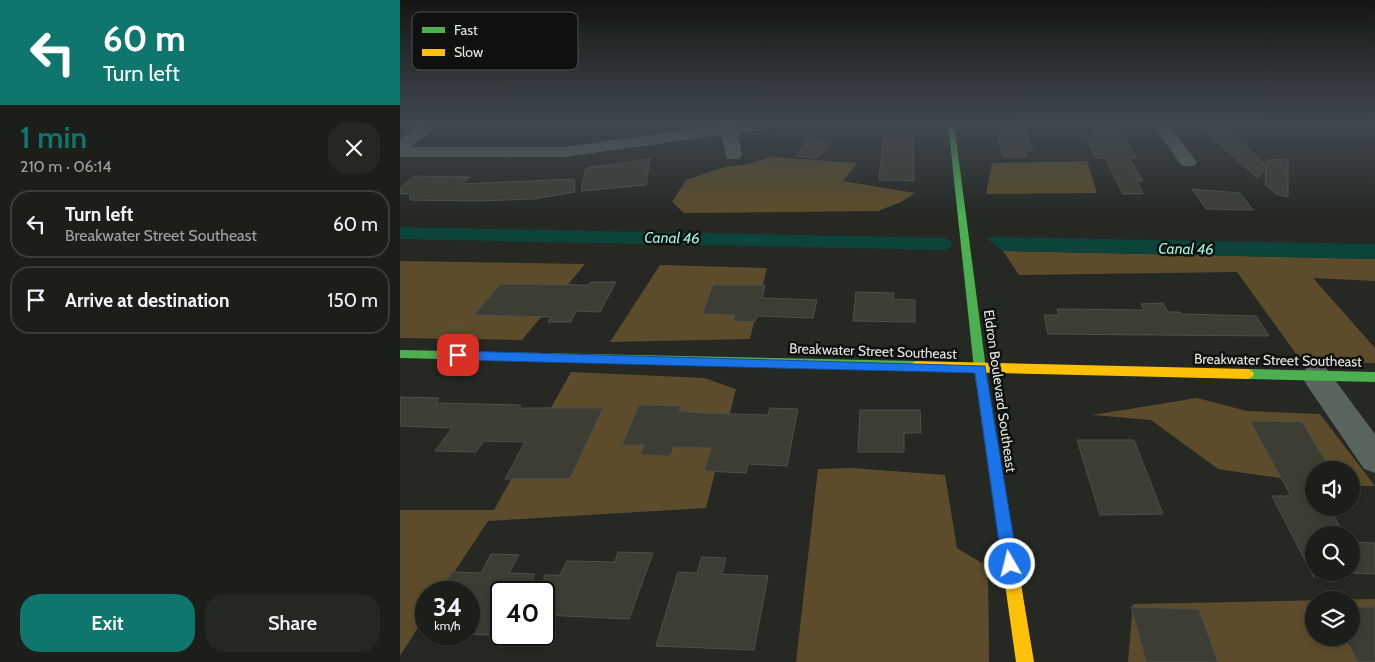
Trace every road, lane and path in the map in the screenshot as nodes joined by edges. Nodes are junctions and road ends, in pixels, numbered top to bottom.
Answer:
1 (955, 154) edge
2 (1182, 154) edge
3 (1188, 162) dead end
4 (400, 354) edge
5 (980, 369) junction
6 (1316, 376) junction
7 (1375, 378) edge
8 (1375, 460) edge
9 (1025, 662) edge

1 - 5 street, Eldron Boulevard Southeast
2 - 3 street
4 - 5 street, Breakwater Street Southeast
5 - 6 street, Breakwater Street Southeast
5 - 9 street, Eldron Boulevard Southeast
6 - 7 street, Breakwater Street Southeast
6 - 8 street

